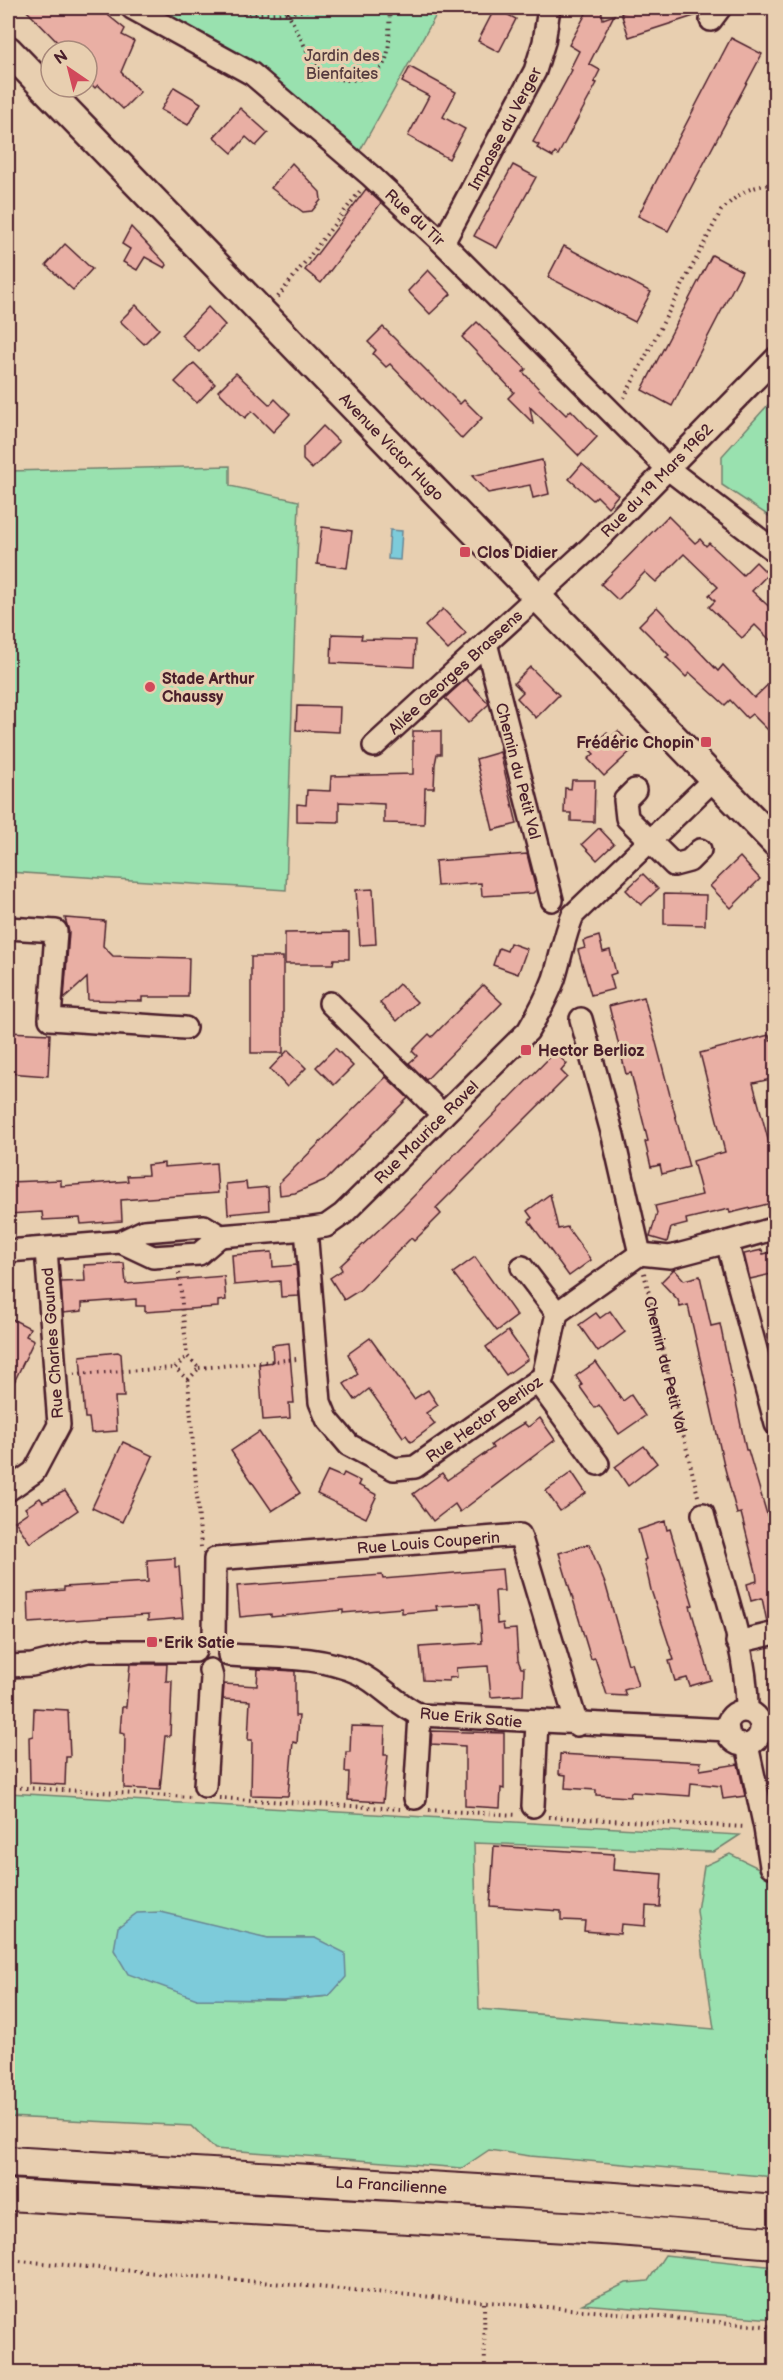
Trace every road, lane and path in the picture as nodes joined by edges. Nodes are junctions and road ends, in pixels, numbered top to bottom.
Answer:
1 (132, 8) edge
2 (232, 8) edge
3 (319, 8) edge
4 (390, 8) edge
5 (549, 8) edge
6 (288, 13) junction
7 (8, 50) edge
8 (372, 176) junction
9 (776, 184) edge
10 (442, 243) junction
11 (262, 316) junction
12 (776, 358) edge
13 (615, 415) junction
14 (667, 468) junction
15 (776, 552) edge
16 (536, 598) junction
17 (486, 643) junction
18 (374, 746) dead end
19 (713, 780) junction
20 (635, 790) dead end
21 (649, 840) junction
22 (776, 843) edge
23 (700, 850) dead end
24 (552, 900) dead end
25 (8, 928) edge
26 (330, 1003) dead end
27 (581, 1019) dead end
28 (185, 1028) dead end
29 (443, 1115) junction
30 (776, 1228) edge
31 (306, 1229) junction
32 (220, 1236) junction
33 (121, 1242) junction
34 (727, 1242) junction
35 (46, 1249) junction
36 (8, 1251) edge
37 (640, 1254) junction
38 (177, 1256) junction
39 (522, 1267) dead end
40 (557, 1313) junction
41 (187, 1356) junction
42 (317, 1358) junction
43 (175, 1368) junction
44 (199, 1368) junction
45 (55, 1375) junction
46 (189, 1380) junction
47 (537, 1381) junction
48 (770, 1384) edge
49 (776, 1424) edge
50 (598, 1464) dead end
51 (8, 1490) edge
52 (703, 1514) joint
53 (215, 1559) junction
54 (8, 1595) edge
55 (776, 1632) edge
56 (214, 1636) junction
57 (737, 1642) junction
58 (195, 1651) junction
59 (229, 1655) junction
60 (9, 1666) edge
61 (210, 1670) junction
62 (747, 1711) junction
63 (420, 1715) junction
64 (537, 1722) junction
65 (577, 1725) junction
66 (768, 1729) edge
67 (728, 1730) junction
68 (747, 1745) junction
69 (8, 1787) edge
70 (208, 1794) junction
71 (414, 1806) junction
72 (532, 1813) junction
73 (765, 1828) junction
74 (771, 1866) dead end
75 (8, 2162) edge
76 (8, 2195) edge
77 (776, 2211) edge
78 (776, 2243) edge
79 (8, 2260) edge
80 (484, 2303) junction
81 (776, 2327) edge
82 (485, 2373) edge

1 - 8 street, Rue du Tir
2 - 6 path
3 - 6 path
4 - 6 path
5 - 10 street, Impasse du Verger
7 - 11 main road, Avenue Victor Hugo
8 - 10 street, Rue du Tir
8 - 11 path
9 - 13 path
10 - 13 street, Rue du Tir
11 - 16 main road, Avenue Victor Hugo
12 - 14 street, Rue du 19 Mars 1962
13 - 14 street, Rue du Tir
14 - 15 street, Rue du Tir
14 - 16 street, Rue du 19 Mars 1962
16 - 17 street, Allée Georges Brassens
16 - 19 main road, Avenue Victor Hugo
17 - 18 street, Allée Georges Brassens
17 - 24 street, Chemin du Petit Val
19 - 21 street, Rue Maurice Ravel
19 - 22 main road, Avenue Victor Hugo
20 - 21 street
21 - 23 street
21 - 29 street, Rue Maurice Ravel
25 - 28 street
26 - 29 street
27 - 37 street
29 - 31 street, Rue Maurice Ravel
30 - 34 street
31 - 32 street, Rue Maurice Ravel
31 - 42 street, Rue Hector Berlioz
32 - 33 street, Rue Maurice Ravel
32 - 38 street
33 - 35 street, Rue Maurice Ravel
33 - 38 street
34 - 37 street
34 - 48 street
35 - 36 street, Rue Maurice Ravel
35 - 45 street, Rue Charles Gounod
37 - 40 street
37 - 52 path, Chemin du Petit Val
38 - 41 path
39 - 40 street
40 - 47 street, Rue Hector Berlioz
41 - 43 path
41 - 44 path
42 - 44 path
42 - 47 street, Rue Hector Berlioz
43 - 45 path
43 - 46 path
44 - 46 path
45 - 51 street, Rue Charles Gounod
46 - 53 path
47 - 50 street
48 - 49 street
52 - 57 street
53 - 56 street
53 - 65 street, Rue Louis Couperin
54 - 60 path
55 - 57 street
56 - 58 street
56 - 59 street
57 - 62 street
58 - 60 street
58 - 61 street
59 - 61 street
59 - 63 street, Rue Erik Satie
61 - 70 street
62 - 66 street
62 - 67 street
63 - 64 street, Rue Erik Satie
63 - 71 street
64 - 65 street, Rue Erik Satie
64 - 72 street
65 - 67 street, Rue Erik Satie
66 - 68 street
67 - 68 street
68 - 73 street
69 - 70 path
70 - 71 path
71 - 72 path
72 - 73 path
73 - 74 street
75 - 77 highway, La Francilienne
76 - 78 highway, La Francilienne
79 - 80 path
80 - 81 path
80 - 82 path

